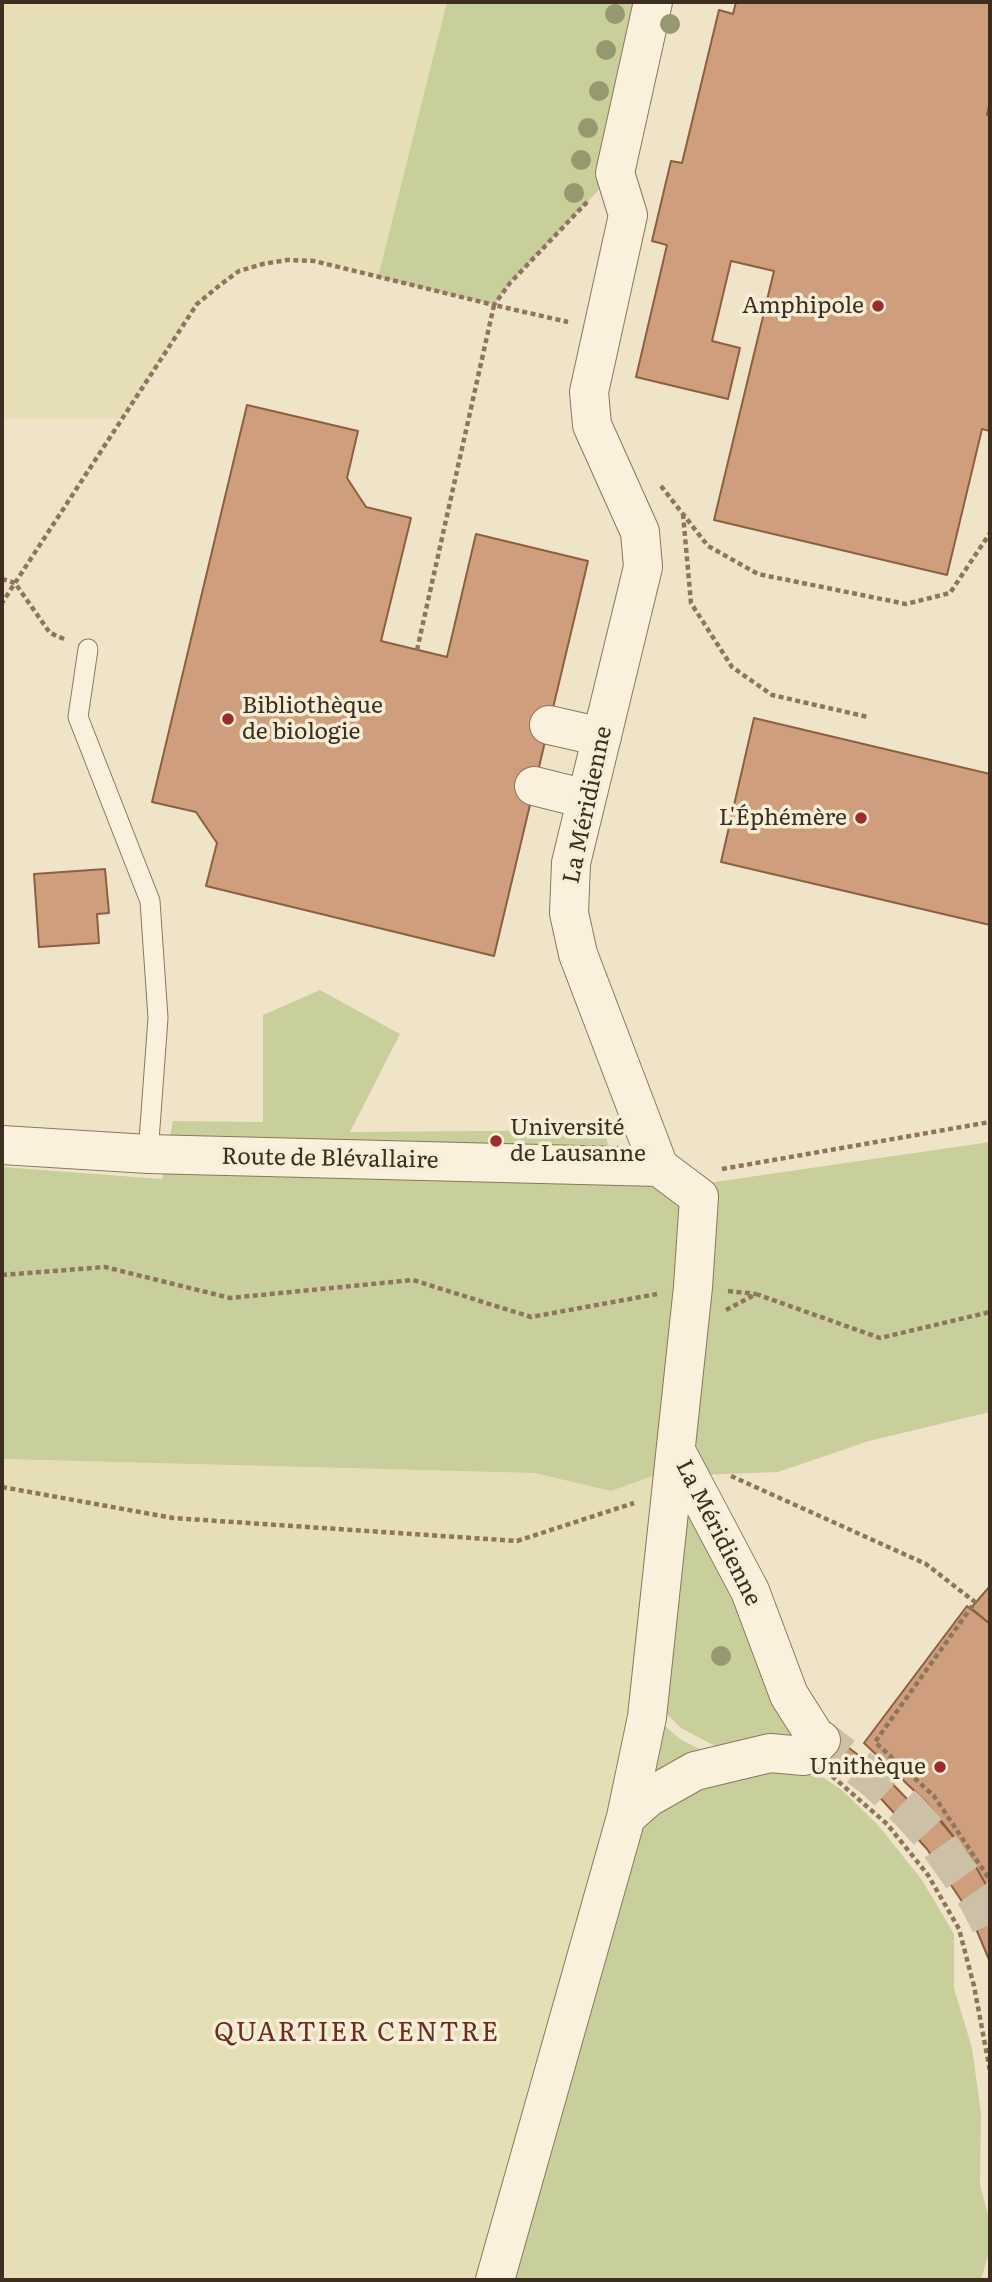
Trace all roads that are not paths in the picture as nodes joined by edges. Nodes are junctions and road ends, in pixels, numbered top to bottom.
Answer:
1 (653, 2) edge
2 (88, 649) road end
3 (549, 725) dead end
4 (601, 737) junction
5 (534, 786) dead end
6 (586, 799) junction
7 (2, 1145) edge
8 (148, 1154) junction
9 (659, 1167) junction
10 (676, 1451) junction
11 (626, 1816) junction
12 (495, 2280) edge

1 - 4 street, La Méridienne
2 - 8 lane
3 - 4 street
4 - 6 street, La Méridienne
5 - 6 street
6 - 9 street, La Méridienne
7 - 8 street, Route de Blévallaire
8 - 9 street, Route de Blévallaire
9 - 10 street, La Méridienne
10 - 11 street
10 - 11 street, La Méridienne
11 - 12 street

